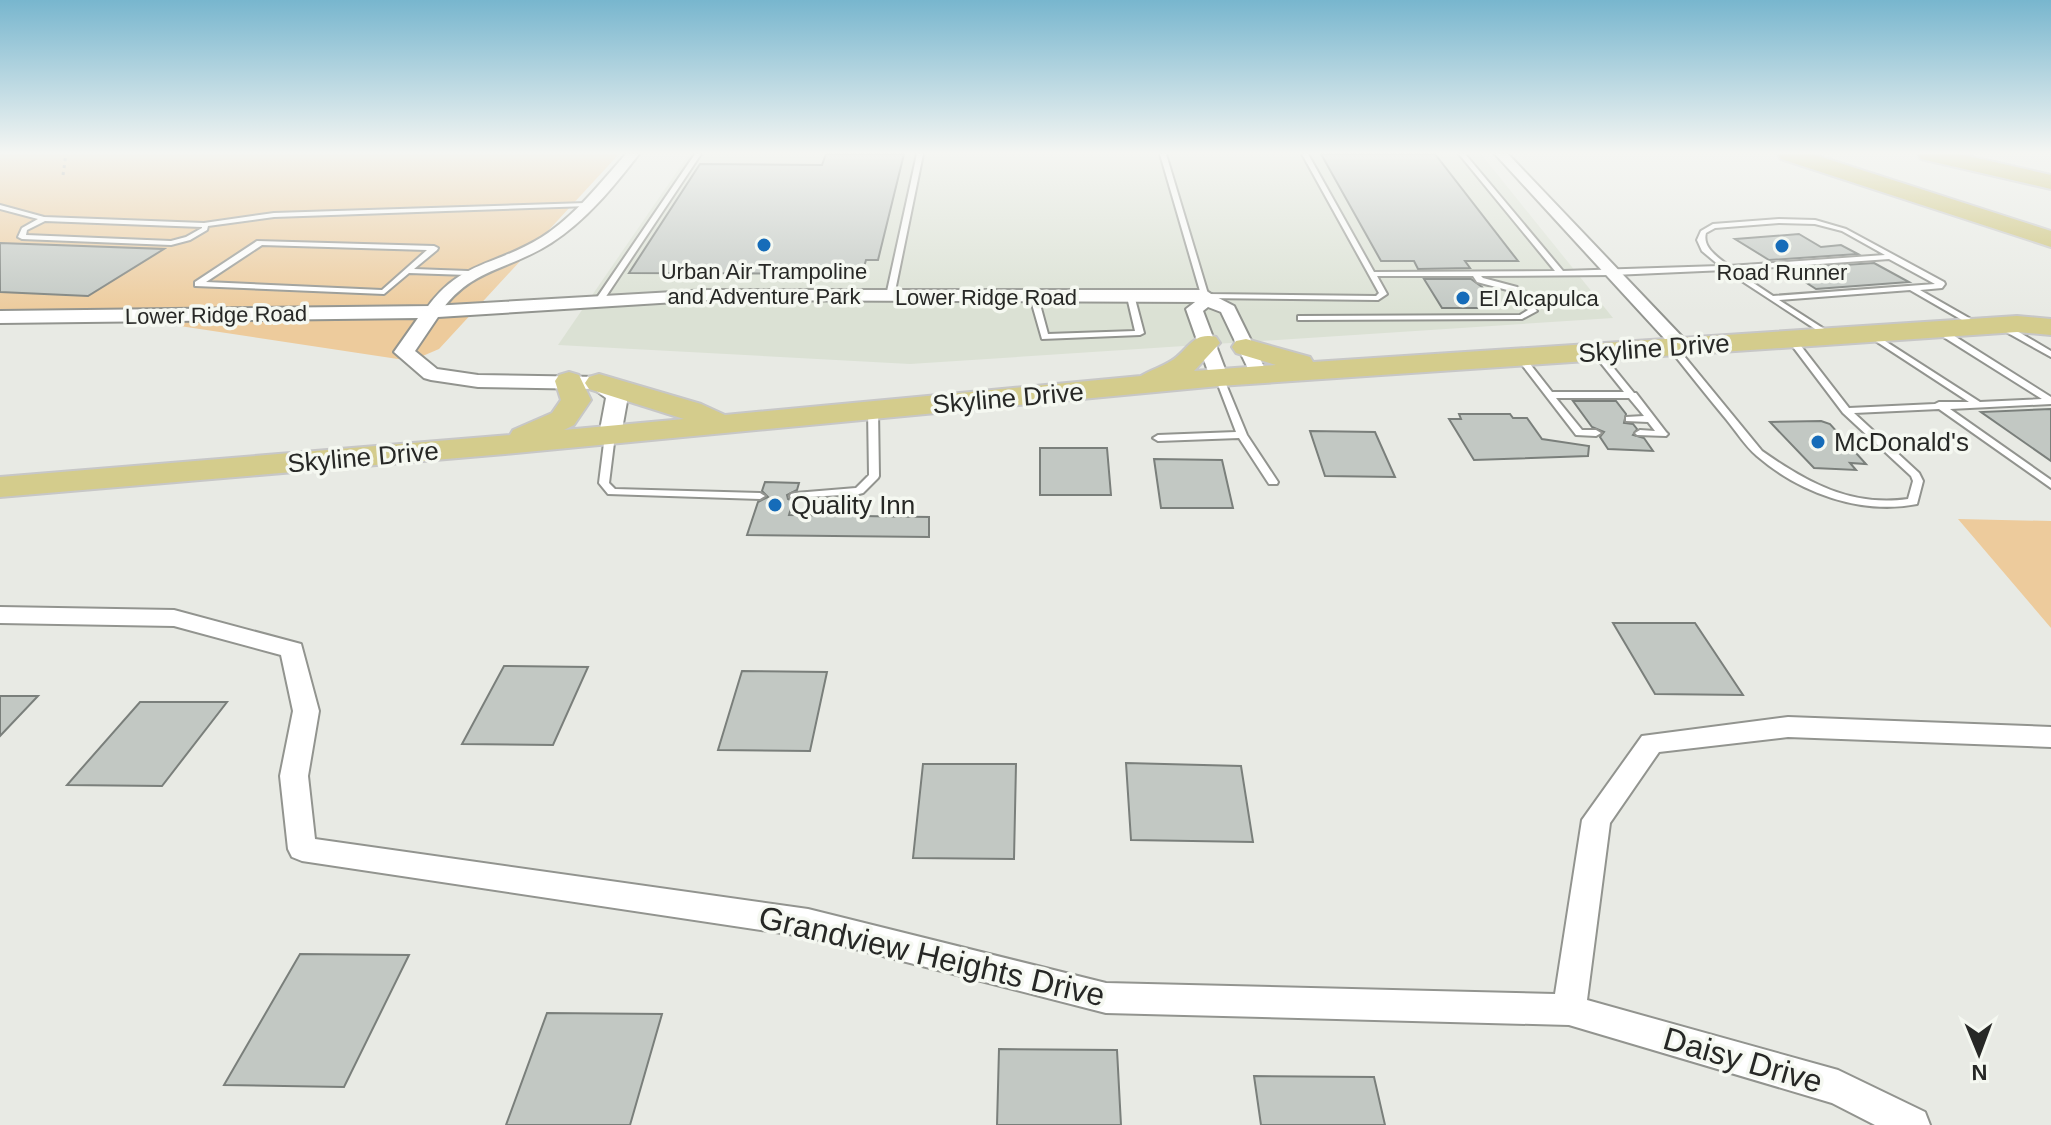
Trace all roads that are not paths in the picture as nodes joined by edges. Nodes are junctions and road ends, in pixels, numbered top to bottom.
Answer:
1 (540, 206) edge
2 (585, 206) edge
3 (663, 206) edge
4 (909, 206) edge
5 (1179, 206) edge
6 (1334, 206) edge
7 (1506, 206) edge
8 (1550, 206) edge
9 (1951, 206) edge
10 (0, 207) edge
11 (44, 219) junction
12 (204, 225) junction
13 (2051, 239) edge
14 (1895, 258) junction
15 (1727, 268) junction
16 (407, 271) junction
17 (468, 273) junction
18 (1475, 273) junction
19 (1561, 273) junction
20 (1613, 273) junction
21 (1372, 274) junction
22 (1911, 288) junction
23 (890, 296) junction
24 (1034, 297) junction
25 (1131, 297) junction
26 (1206, 298) junction
27 (1771, 298) junction
28 (598, 302) junction
29 (2051, 310) edge
30 (432, 312) junction
31 (0, 317) edge
32 (1301, 318) dead end
33 (1999, 325) junction
34 (2051, 327) edge
35 (1937, 329) junction
36 (1871, 334) junction
37 (1829, 337) junction
38 (1791, 339) junction
39 (1206, 343) junction
40 (1246, 347) junction
41 (1676, 347) junction
42 (1596, 352) junction
43 (2051, 354) edge
44 (1520, 357) junction
45 (1341, 369) junction
46 (1259, 375) junction
47 (1219, 377) junction
48 (584, 382) junction
49 (1136, 386) junction
50 (1550, 395) junction
51 (1633, 395) junction
52 (2051, 401) edge
53 (1977, 403) junction
54 (1939, 405) junction
55 (873, 410) junction
56 (1846, 411) junction
57 (1569, 418) junction
58 (1586, 418) dead end
59 (1629, 419) dead end
60 (1651, 419) junction
61 (721, 424) junction
62 (1596, 433) dead end
63 (1640, 433) dead end
64 (610, 435) junction
65 (1242, 435) junction
66 (1158, 438) dead end
67 (505, 445) junction
68 (1273, 482) dead end
69 (2051, 485) edge
70 (0, 487) edge
71 (760, 496) dead end
72 (795, 496) dead end
73 (0, 615) edge
74 (2051, 737) edge
75 (1569, 1010) junction
76 (1912, 1125) edge

1 - 12 lane
2 - 17 street
3 - 28 lane
4 - 23 lane
5 - 26 lane
6 - 21 lane
7 - 19 lane
8 - 20 street
9 - 13 highway
10 - 11 lane
11 - 12 lane
11 - 12 lane
14 - 15 lane
14 - 15 lane
14 - 22 lane
15 - 20 lane
15 - 27 lane
16 - 16 lane
16 - 17 lane
17 - 30 street
18 - 19 lane
18 - 21 lane
18 - 32 lane
19 - 20 lane
20 - 41 street
21 - 26 lane
22 - 27 lane
22 - 33 lane
23 - 24 street, Lower Ridge Road
23 - 28 street, Lower Ridge Road
24 - 25 street, Lower Ridge Road
24 - 25 lane
25 - 26 street, Lower Ridge Road
26 - 39 street
26 - 40 street
27 - 37 lane
28 - 30 street, Lower Ridge Road
29 - 33 highway, Skyline Drive
30 - 31 street, Lower Ridge Road
30 - 48 street
33 - 34 highway, Skyline Drive
33 - 35 highway, Skyline Drive
33 - 43 lane
35 - 36 highway, Skyline Drive
35 - 52 lane
36 - 37 highway, Skyline Drive
36 - 53 lane
37 - 38 highway, Skyline Drive
38 - 41 highway, Skyline Drive
38 - 56 lane
39 - 47 street
39 - 49 highway
40 - 45 highway
40 - 46 street
41 - 42 highway, Skyline Drive
41 - 56 lane
42 - 44 highway, Skyline Drive
42 - 51 lane
44 - 45 highway, Skyline Drive
44 - 50 lane
45 - 46 highway, Skyline Drive
46 - 47 highway, Skyline Drive
47 - 49 highway, Skyline Drive
47 - 65 lane
48 - 61 highway
48 - 64 street
48 - 67 highway
49 - 55 highway, Skyline Drive
50 - 51 lane
50 - 57 lane
51 - 60 lane
52 - 53 lane
53 - 54 lane
54 - 56 lane
54 - 69 lane
55 - 61 highway, Skyline Drive
55 - 72 lane
57 - 58 lane
57 - 62 lane
59 - 60 lane
60 - 63 lane
61 - 64 highway, Skyline Drive
64 - 67 highway, Skyline Drive
64 - 71 lane
65 - 66 lane
65 - 68 lane
67 - 70 highway, Skyline Drive
73 - 75 street, Grandview Heights Drive
74 - 75 street
75 - 76 street, Daisy Drive

